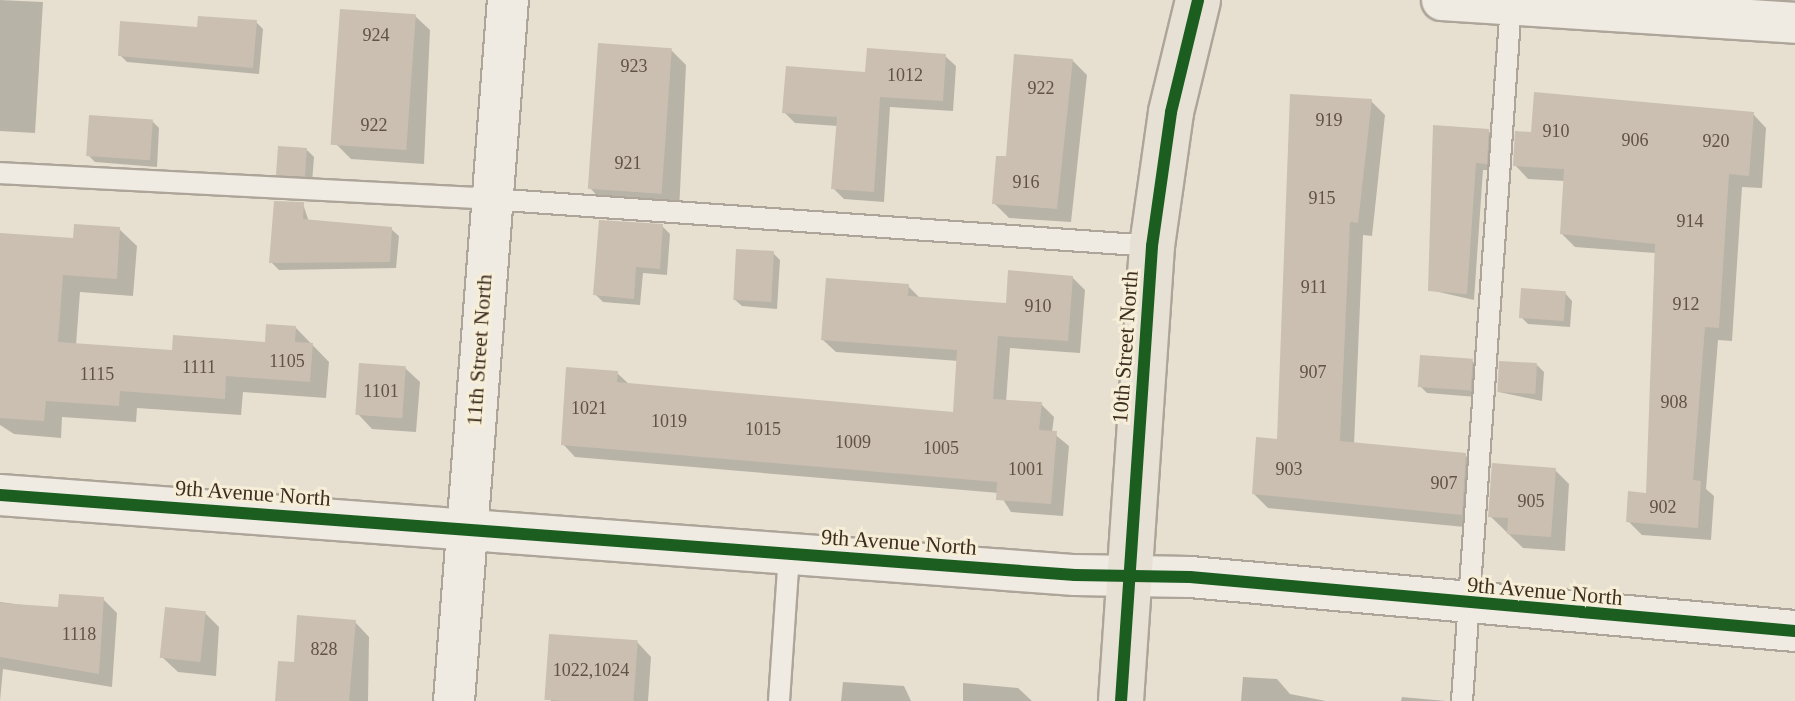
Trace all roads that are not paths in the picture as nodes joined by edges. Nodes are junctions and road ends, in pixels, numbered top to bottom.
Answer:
1 (508, 0) edge
2 (1198, 0) edge
3 (1442, 0) edge
4 (1511, 4) junction
5 (1795, 23) edge
6 (0, 173) edge
7 (490, 199) junction
8 (1152, 246) junction
9 (0, 495) edge
10 (467, 527) junction
11 (789, 553) junction
12 (1130, 576) junction
13 (1468, 605) junction
14 (1795, 631) edge
15 (454, 701) edge
16 (779, 701) edge
17 (1121, 701) edge
18 (1462, 701) edge

1 - 7 street, 11th Street North
2 - 8 main road, 10th Street North
3 - 4 street
4 - 5 street
4 - 13 lane
6 - 7 lane
7 - 8 lane
7 - 10 street, 11th Street North
8 - 12 main road, 10th Street North
9 - 10 street, 9th Avenue North
10 - 11 street, 9th Avenue North
10 - 15 street, 11th Street North
11 - 12 street, 9th Avenue North
11 - 16 lane
12 - 13 street, 9th Avenue North
12 - 17 main road, 10th Street North
13 - 14 street, 9th Avenue North
13 - 18 lane

